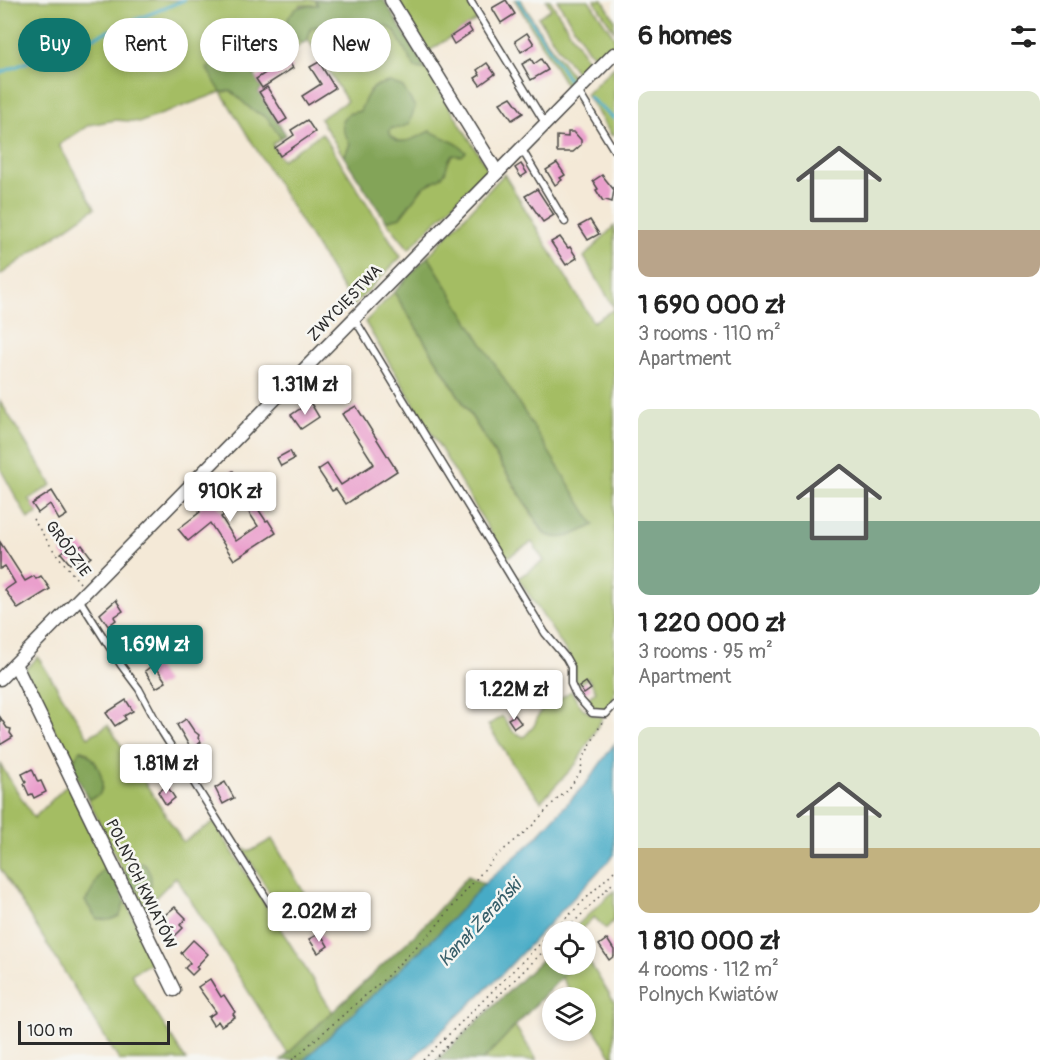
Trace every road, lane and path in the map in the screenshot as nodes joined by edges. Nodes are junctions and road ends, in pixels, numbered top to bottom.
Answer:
1 (391, 0) edge
2 (471, 2) dead end
3 (614, 54) edge
4 (578, 91) junction
5 (545, 123) junction
6 (520, 148) junction
7 (614, 150) edge
8 (497, 172) junction
9 (565, 222) dead end
10 (354, 317) junction
11 (33, 519) dead end
12 (82, 595) junction
13 (15, 664) junction
14 (0, 679) edge
15 (614, 705) edge
16 (606, 714) junction
17 (614, 871) edge
18 (614, 882) edge
19 (273, 910) dead end
20 (563, 921) edge
21 (575, 921) edge
22 (542, 942) edge
23 (542, 953) edge
24 (174, 990) dead end
25 (292, 1060) edge
26 (423, 1060) edge
27 (433, 1060) edge

1 - 8 street
2 - 5 lane
3 - 4 street, ZWYCIĘSTWA
4 - 5 street, ZWYCIĘSTWA
4 - 7 lane
5 - 6 street, ZWYCIĘSTWA
6 - 8 street, ZWYCIĘSTWA
6 - 9 lane
8 - 10 street, ZWYCIĘSTWA
10 - 12 street, ZWYCIĘSTWA
10 - 16 lane
11 - 12 path, GRÓDZIE
12 - 13 street, ZWYCIĘSTWA
12 - 19 lane
13 - 14 street, ZWYCIĘSTWA
13 - 24 street, POLNYCH KWIATÓW
15 - 16 lane
16 - 25 path
17 - 20 path
18 - 21 path
22 - 26 path
23 - 27 path

